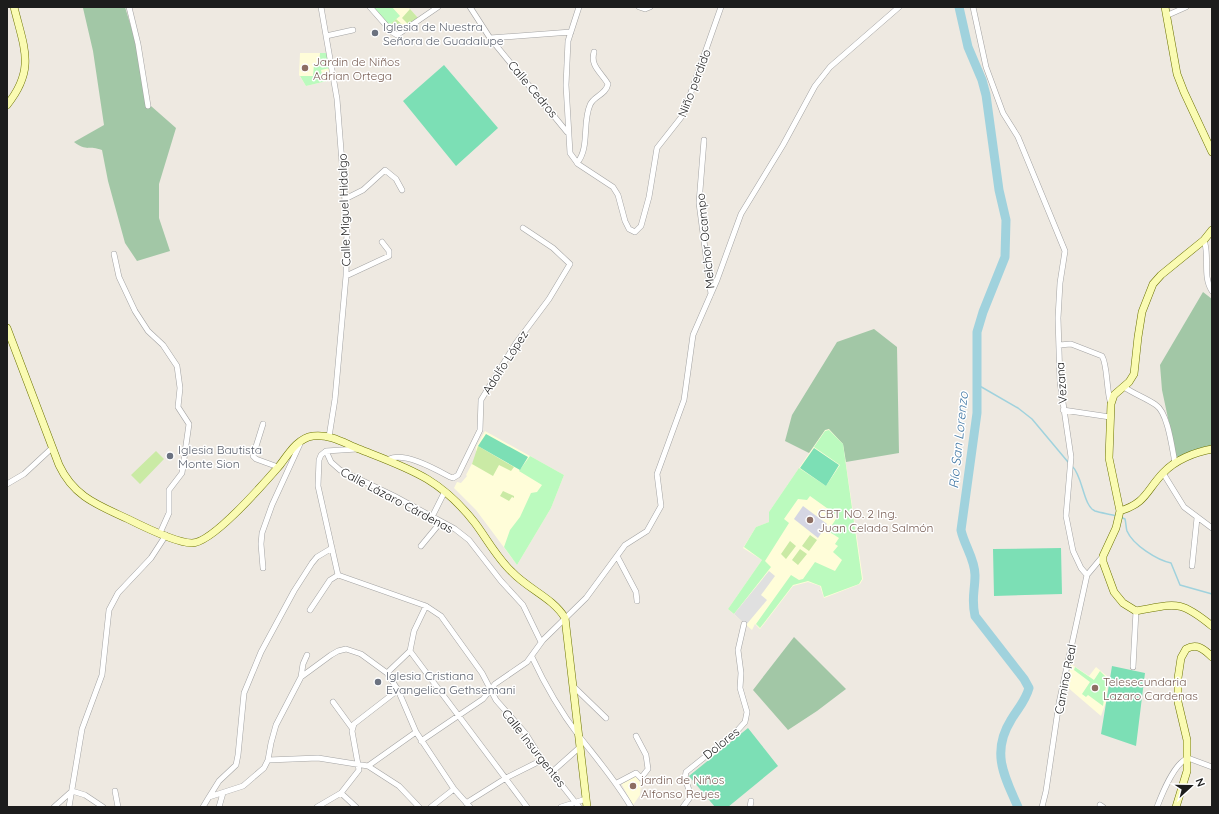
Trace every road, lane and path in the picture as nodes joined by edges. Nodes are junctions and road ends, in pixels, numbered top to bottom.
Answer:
1 (14, 7) edge
2 (129, 7) edge
3 (322, 7) edge
4 (370, 7) edge
5 (438, 7) edge
6 (470, 7) edge
7 (579, 7) edge
8 (639, 7) edge
9 (650, 7) edge
10 (721, 7) edge
11 (899, 7) edge
12 (973, 7) edge
13 (1165, 7) edge
14 (1186, 7) edge
15 (1168, 15) junction
16 (353, 30) dead end
17 (571, 32) junction
18 (326, 36) junction
19 (490, 38) junction
20 (594, 52) dead end
21 (7, 105) edge
22 (148, 106) dead end
23 (567, 132) junction
24 (704, 140) dead end
25 (1212, 152) edge
26 (577, 163) junction
27 (402, 190) dead end
28 (345, 199) junction
29 (523, 228) dead end
30 (1212, 230) edge
31 (1204, 240) junction
32 (382, 242) dead end
33 (114, 254) dead end
34 (346, 276) junction
35 (1212, 291) edge
36 (711, 295) junction
37 (7, 328) edge
38 (1059, 345) junction
39 (1124, 387) junction
40 (1111, 404) junction
41 (1063, 410) junction
42 (1110, 417) junction
43 (263, 424) dead end
44 (329, 436) junction
45 (301, 441) junction
46 (52, 448) junction
47 (1212, 448) edge
48 (358, 449) junction
49 (326, 451) junction
50 (388, 459) junction
51 (1175, 463) junction
52 (278, 467) junction
53 (1163, 472) junction
54 (7, 484) edge
55 (445, 491) junction
56 (1120, 513) junction
57 (432, 517) junction
58 (1197, 518) junction
59 (440, 523) junction
60 (1212, 528) edge
61 (163, 534) junction
62 (421, 546) dead end
63 (332, 548) junction
64 (617, 556) junction
65 (1103, 556) junction
66 (1192, 566) dead end
67 (263, 568) dead end
68 (338, 575) junction
69 (1087, 575) junction
70 (637, 602) dead end
71 (426, 606) junction
72 (310, 610) dead end
73 (1136, 611) junction
74 (565, 618) junction
75 (744, 624) dead end
76 (1212, 626) edge
77 (541, 642) junction
78 (410, 651) junction
79 (307, 655) dead end
80 (532, 657) junction
81 (1212, 657) edge
82 (1133, 667) dead end
83 (387, 673) junction
84 (301, 677) junction
85 (574, 687) junction
86 (398, 690) junction
87 (491, 690) junction
88 (333, 702) dead end
89 (458, 716) junction
90 (606, 718) dead end
91 (352, 728) junction
92 (416, 732) junction
93 (579, 736) junction
94 (636, 736) dead end
95 (421, 741) junction
96 (580, 747) junction
97 (1188, 758) junction
98 (268, 760) junction
99 (542, 760) junction
100 (359, 765) junction
101 (368, 766) junction
102 (1212, 767) edge
103 (552, 772) junction
104 (506, 778) junction
105 (617, 783) junction
106 (454, 789) junction
107 (72, 790) junction
108 (115, 791) dead end
109 (223, 793) junction
110 (341, 793) junction
111 (209, 797) junction
112 (586, 799) junction
113 (751, 800) dead end
114 (575, 801) junction
115 (468, 805) edge
116 (54, 807) edge
117 (69, 807) edge
118 (103, 807) edge
119 (118, 807) edge
120 (203, 807) edge
121 (219, 807) edge
122 (316, 807) edge
123 (356, 807) edge
124 (419, 807) edge
125 (431, 807) edge
126 (527, 807) edge
127 (561, 807) edge
128 (579, 807) edge
129 (587, 807) edge
130 (631, 807) edge
131 (683, 807) edge
132 (750, 807) edge
133 (1042, 807) edge
134 (1157, 807) edge
135 (1176, 807) edge

1 - 21 main road
2 - 22 street
3 - 18 street, Calle Miguel Hidalgo
4 - 5 street
6 - 19 street, Calle Cedros
7 - 17 street
8 - 9 street
10 - 26 street, Niño perdido
11 - 36 street
12 - 38 street, Vezana
13 - 15 main road
14 - 15 street
15 - 25 main road
16 - 18 street
17 - 19 street
17 - 23 street
18 - 28 street, Calle Miguel Hidalgo
19 - 23 street, Calle Cedros
20 - 26 street
23 - 26 street, Niño perdido
24 - 36 street, Melchor Ocampo
27 - 28 street
28 - 34 street, Calle Miguel Hidalgo
29 - 50 street, Adolfo López
30 - 31 main road
31 - 35 street
31 - 39 main road
32 - 34 street
33 - 61 street
34 - 44 street, Calle Miguel Hidalgo
36 - 64 street
37 - 46 main road
38 - 40 street
38 - 41 street, Vezana
39 - 40 main road
39 - 51 street
40 - 42 main road
41 - 42 street
41 - 69 street, Vezana
42 - 56 main road
43 - 52 street
44 - 45 main road
44 - 48 main road
45 - 52 main road
45 - 67 street
46 - 54 street
46 - 61 main road
47 - 51 main road
48 - 49 street
48 - 50 main road
49 - 57 street, Calle Lázaro Cárdenas
49 - 63 street
50 - 55 main road
51 - 53 main road
52 - 61 main road
53 - 56 main road
53 - 58 street
55 - 57 street
55 - 74 main road
56 - 65 main road
57 - 59 street, Calle Lázaro Cárdenas
58 - 60 street
58 - 66 street
59 - 62 street
59 - 77 street, Calle Lázaro Cárdenas
61 - 107 street
63 - 68 street
63 - 111 street
64 - 70 street
64 - 74 street
65 - 69 street, Camino Real
65 - 73 main road
68 - 71 street, Calle Insurgentes
68 - 72 street
69 - 133 street, Camino Real
71 - 78 street
71 - 87 street, Calle Insurgentes
73 - 76 main road
73 - 82 street
74 - 77 street
74 - 85 main road
75 - 131 street, Dolores
77 - 80 street
78 - 83 street
78 - 89 street
79 - 84 street
80 - 87 street
80 - 93 street
81 - 97 main road
83 - 84 street
83 - 86 street
84 - 98 street
85 - 90 street
85 - 93 main road
86 - 91 street
86 - 92 street
87 - 89 street
87 - 99 street, Calle Insurgentes
88 - 91 street
89 - 95 street
89 - 104 street
91 - 100 street
92 - 95 street
92 - 101 street
93 - 96 main road
93 - 105 street
94 - 105 street
95 - 106 street
96 - 103 street
96 - 112 main road
97 - 102 street
97 - 134 street
97 - 135 main road
98 - 100 street
98 - 109 street
99 - 103 street, Calle Insurgentes
99 - 104 street
100 - 101 street
100 - 110 street
101 - 124 street
103 - 114 street, Calle Insurgentes
104 - 115 street
104 - 126 street
105 - 130 street
106 - 115 street
106 - 125 street
107 - 116 street
107 - 117 street
107 - 118 street
108 - 119 street
109 - 111 street
109 - 121 street
110 - 122 street
110 - 123 street
111 - 120 street
112 - 114 street
112 - 129 main road
113 - 132 street
114 - 127 street
114 - 128 street, Calle Insurgentes

